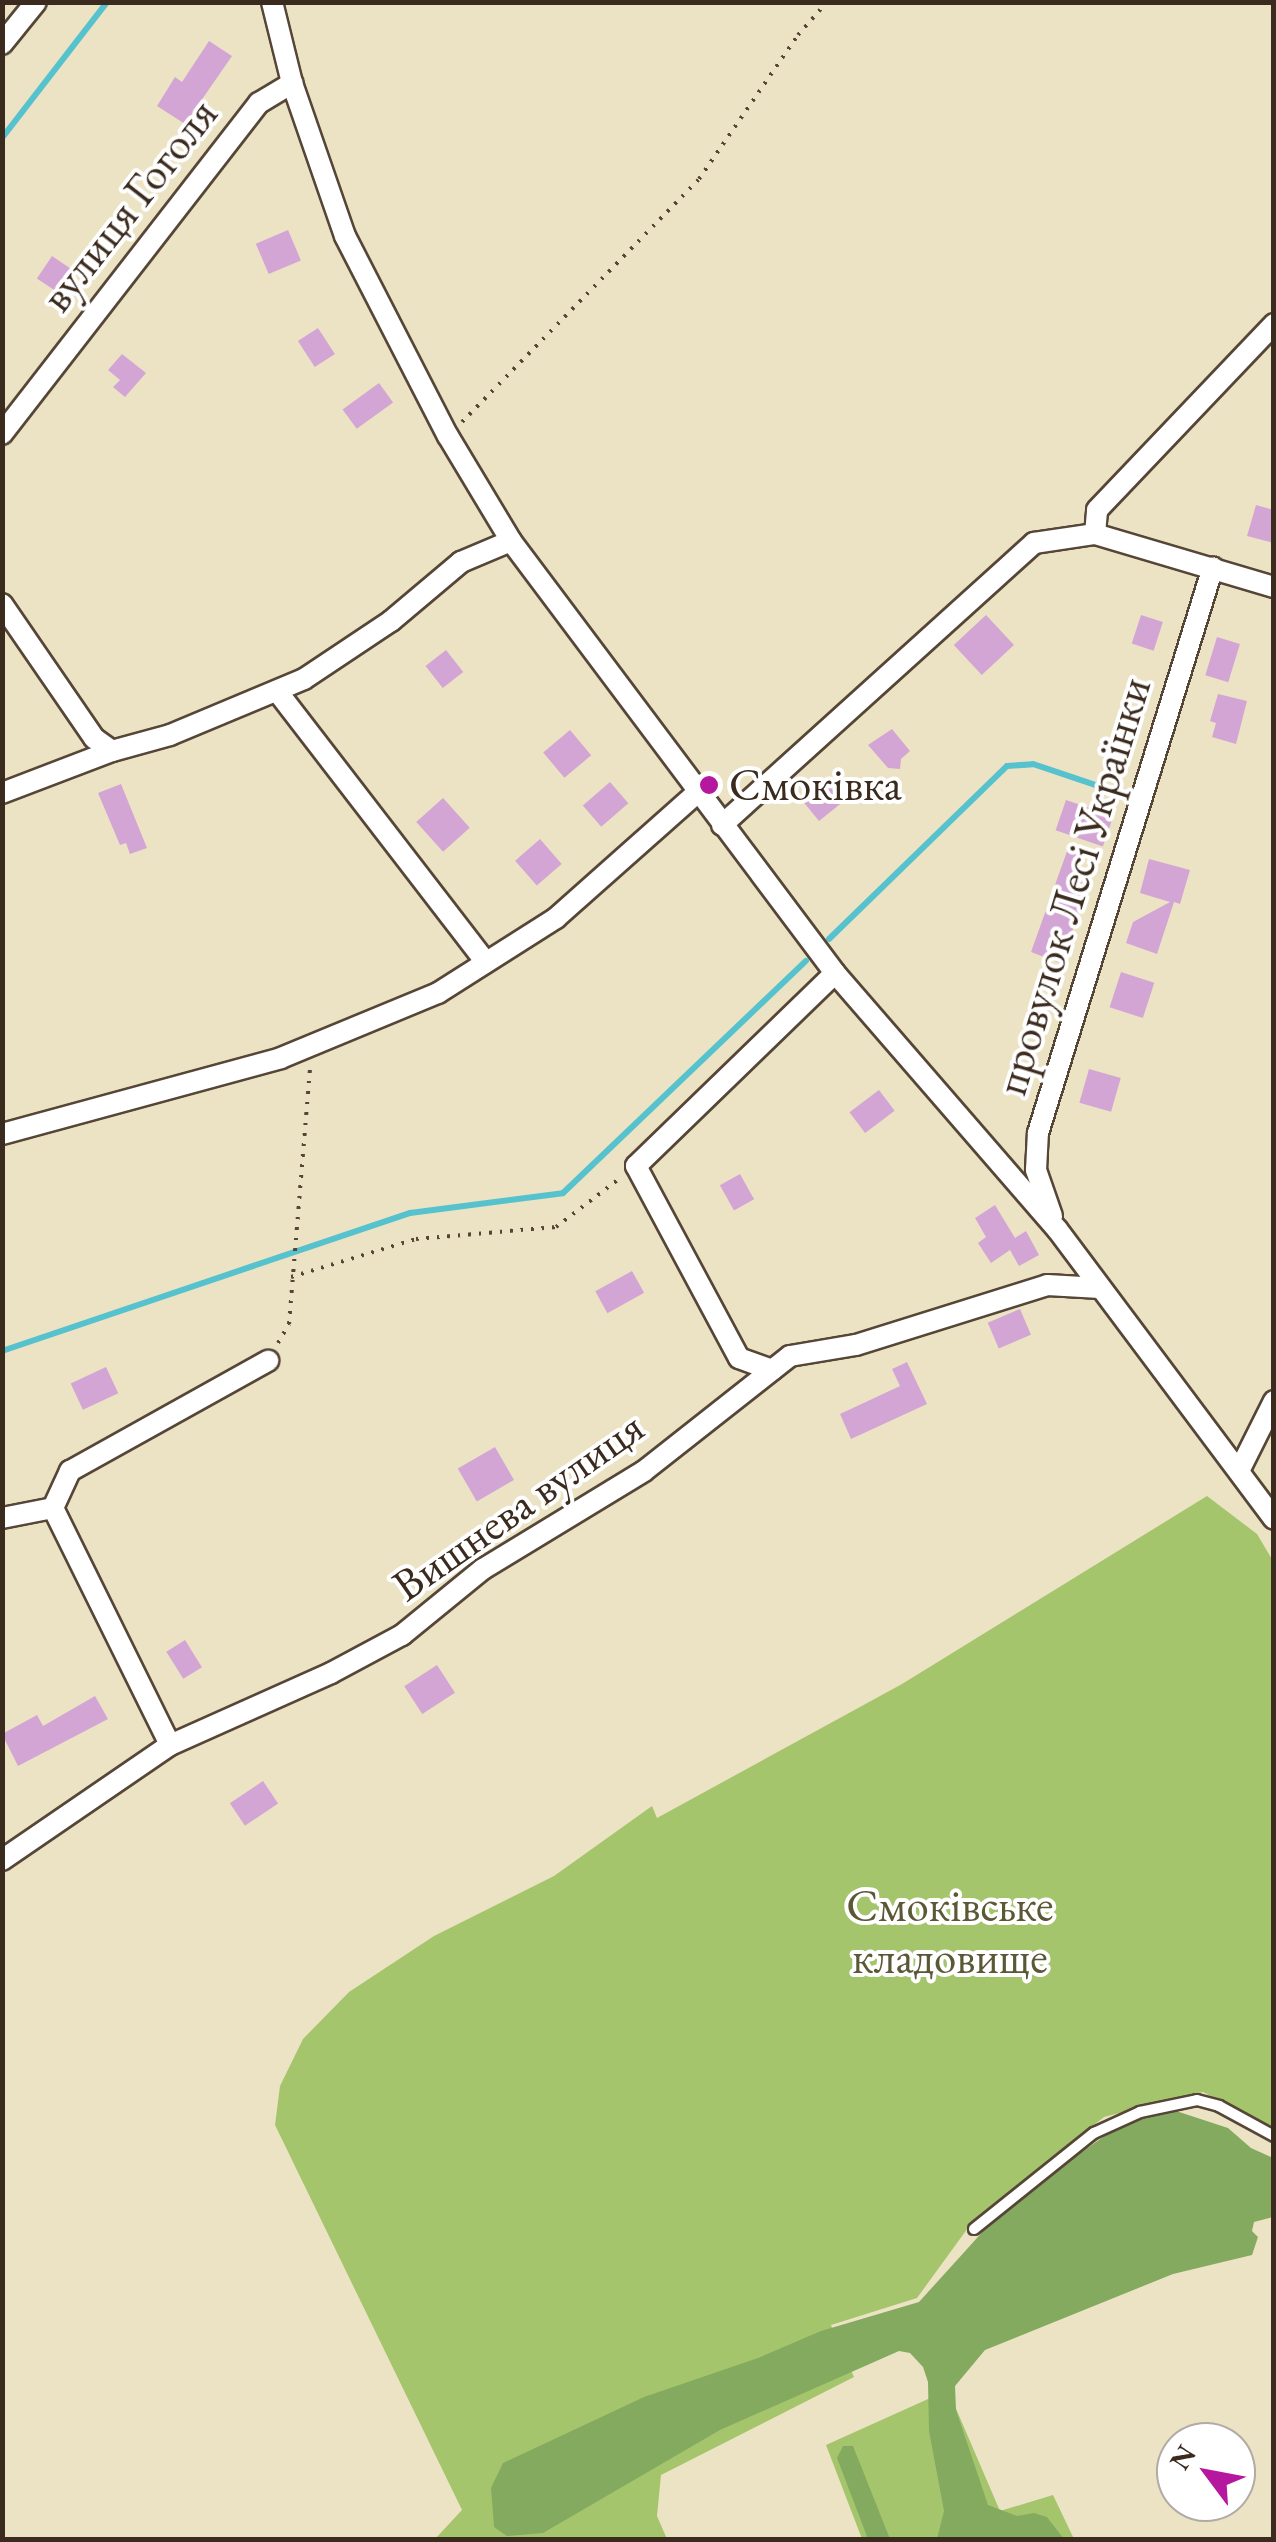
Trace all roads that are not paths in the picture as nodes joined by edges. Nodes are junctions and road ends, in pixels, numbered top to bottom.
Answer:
1 (36, 2) edge
2 (272, 2) edge
3 (2, 44) edge
4 (292, 83) junction
5 (1274, 324) edge
6 (2, 434) edge
7 (1095, 534) junction
8 (510, 540) junction
9 (1213, 568) junction
10 (1274, 587) edge
11 (2, 604) edge
12 (277, 691) junction
13 (112, 752) junction
14 (698, 792) junction
15 (2, 793) edge
16 (722, 825) junction
17 (486, 962) junction
18 (834, 973) junction
19 (2, 1134) edge
20 (1057, 1228) junction
21 (1100, 1288) junction
22 (268, 1361) road end
23 (772, 1370) junction
24 (1274, 1401) edge
25 (1240, 1469) junction
26 (53, 1508) junction
27 (2, 1518) edge
28 (1274, 1519) edge
29 (170, 1745) junction
30 (2, 1860) edge
31 (1274, 2136) edge
32 (974, 2229) dead end

1 - 3 street
2 - 4 street
4 - 6 street, вулиця Гоголя
4 - 8 street
5 - 7 street
7 - 9 street
7 - 16 street
8 - 12 street
8 - 14 street
9 - 10 street
9 - 20 street, провулок Лесі Українки
11 - 13 street
12 - 13 street
12 - 17 street
13 - 15 street
14 - 16 street
14 - 17 street
16 - 18 street
17 - 19 street
18 - 20 street
18 - 23 street
20 - 21 street
21 - 23 street, Вишнева вулиця
21 - 25 street
22 - 26 street
23 - 29 street, Вишнева вулиця
24 - 25 street
25 - 28 street
26 - 27 street
26 - 29 street
29 - 30 street, Вишнева вулиця
31 - 32 lane

